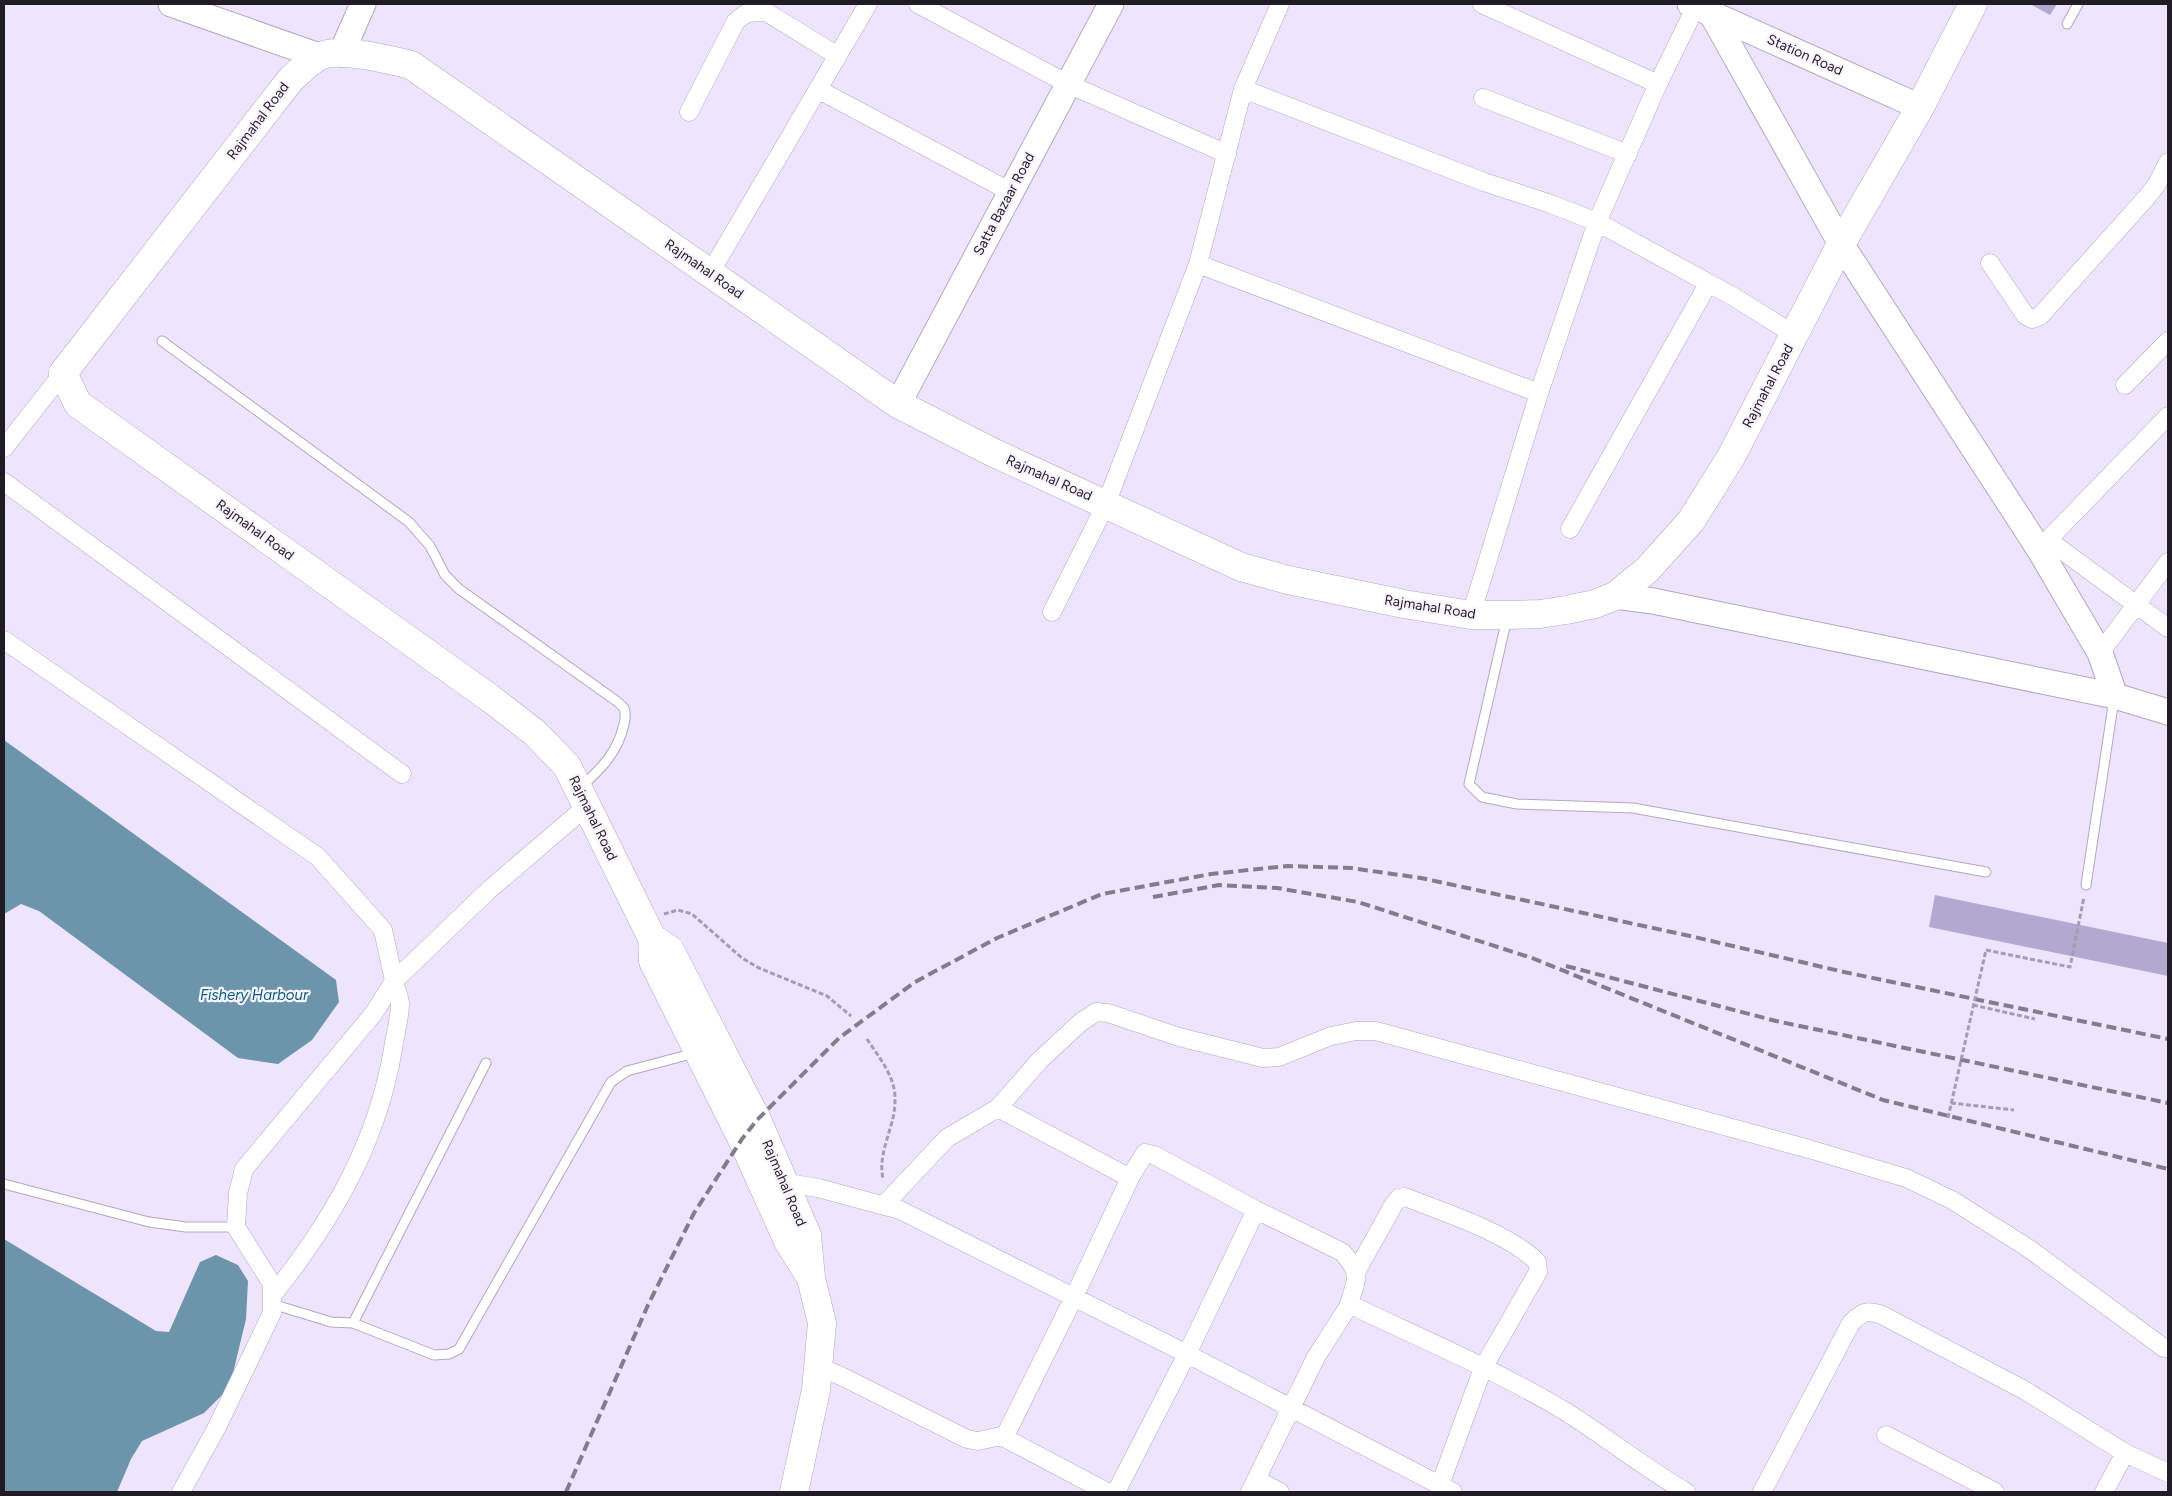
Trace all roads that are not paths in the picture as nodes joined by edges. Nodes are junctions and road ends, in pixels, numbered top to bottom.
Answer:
1 (171, 4) edge
2 (363, 4) edge
3 (868, 4) edge
4 (918, 4) edge
5 (1111, 4) edge
6 (1280, 4) edge
7 (1482, 4) edge
8 (1973, 4) edge
9 (2078, 4) edge
10 (1703, 7) edge
11 (2068, 24) dead end
12 (330, 55) junction
13 (838, 56) junction
14 (1068, 84) junction
15 (1658, 84) junction
16 (819, 90) junction
17 (1243, 90) junction
18 (1483, 98) dead end
19 (1920, 107) junction
20 (689, 112) dead end
21 (1227, 154) junction
22 (1628, 154) junction
23 (2168, 162) edge
24 (1011, 192) junction
25 (1597, 222) junction
26 (1841, 244) junction
27 (1990, 263) dead end
28 (1198, 264) junction
29 (710, 274) junction
30 (1708, 284) junction
31 (1795, 334) junction
32 (162, 341) dead end
33 (2168, 341) edge
34 (63, 373) junction
35 (2125, 385) dead end
36 (1539, 393) junction
37 (898, 404) junction
38 (2168, 416) edge
39 (4, 448) edge
40 (4, 482) edge
41 (1106, 504) junction
42 (1570, 529) dead end
43 (2044, 544) junction
44 (2168, 562) edge
45 (1615, 596) junction
46 (2136, 605) junction
47 (1052, 612) dead end
48 (1471, 614) junction
49 (1507, 615) junction
50 (2168, 628) edge
51 (4, 640) edge
52 (2100, 652) junction
53 (2115, 696) junction
54 (2168, 712) edge
55 (402, 774) dead end
56 (583, 797) junction
57 (1986, 872) dead end
58 (2086, 885) road end
59 (648, 929) junction
60 (394, 981) junction
61 (699, 1052) junction
62 (486, 1064) dead end
63 (998, 1108) junction
64 (1130, 1178) junction
65 (782, 1182) junction
66 (4, 1184) edge
67 (888, 1201) junction
68 (1256, 1210) junction
69 (240, 1234) junction
70 (1356, 1272) junction
71 (811, 1278) junction
72 (1074, 1297) junction
73 (272, 1300) junction
74 (1348, 1307) junction
75 (353, 1323) junction
76 (2164, 1348) dead end
77 (1187, 1354) junction
78 (818, 1366) junction
79 (1483, 1368) junction
80 (1289, 1408) junction
81 (1886, 1434) dead end
82 (1004, 1438) junction
83 (2125, 1453) junction
84 (2168, 1473) edge
85 (796, 1481) edge
86 (1253, 1486) edge
87 (1447, 1488) edge
88 (180, 1492) edge
89 (1108, 1492) edge
90 (1116, 1492) edge
91 (1280, 1492) edge
92 (1686, 1492) edge
93 (1762, 1492) edge
94 (1995, 1492) edge
95 (2104, 1492) edge

1 - 12 street
2 - 12 street
3 - 13 street
4 - 14 street
5 - 14 street, Satta Bazaar Road
6 - 17 street
7 - 15 street
8 - 19 main road, Rajmahal Road
9 - 11 lane
10 - 15 street
10 - 19 street, Station Road
10 - 26 street
12 - 29 main road, Rajmahal Road
12 - 34 main road, Rajmahal Road
13 - 16 street
13 - 20 street
14 - 21 street
14 - 24 street, Satta Bazaar Road
15 - 22 street
16 - 24 street
16 - 29 street
17 - 21 street
17 - 25 street
18 - 22 street
19 - 26 main road, Rajmahal Road
21 - 28 street
22 - 25 street
23 - 27 street
24 - 37 street, Satta Bazaar Road
25 - 30 street
25 - 36 street
26 - 31 main road, Rajmahal Road
26 - 43 street
28 - 36 street
28 - 41 street
29 - 37 main road, Rajmahal Road
30 - 31 street
30 - 42 street
31 - 45 main road, Rajmahal Road
32 - 56 lane
33 - 35 street
34 - 39 street
34 - 56 main road, Rajmahal Road
36 - 48 street
37 - 41 main road, Rajmahal Road
38 - 43 street
40 - 55 street
41 - 47 street
41 - 48 main road, Rajmahal Road
43 - 46 street
43 - 52 street
44 - 46 street
45 - 49 main road, Rajmahal Road
45 - 53 street
46 - 50 street
46 - 52 street
48 - 49 main road, Rajmahal Road
49 - 57 lane
51 - 60 street
52 - 53 street
53 - 54 street
53 - 58 lane
56 - 59 main road, Rajmahal Road
56 - 60 street
59 - 61 main road, Rajmahal Road
59 - 65 main road, Rajmahal Road
60 - 69 street
60 - 73 street
61 - 71 main road, Rajmahal Road
61 - 75 lane
62 - 75 lane
63 - 64 street
63 - 67 street
63 - 76 street
64 - 68 street
64 - 72 street
65 - 67 street
65 - 71 main road, Rajmahal Road
66 - 69 lane
67 - 72 street
68 - 70 street
68 - 77 street
69 - 73 street
70 - 74 street
70 - 79 street
71 - 78 main road, Rajmahal Road
72 - 77 street
72 - 82 street
73 - 75 lane
73 - 88 street
74 - 79 street
74 - 80 street
77 - 80 street
77 - 90 street
78 - 82 street
78 - 85 main road, Rajmahal Road
79 - 87 street
79 - 92 street
80 - 86 street
80 - 87 street
81 - 94 street
82 - 89 street
83 - 84 street
83 - 93 street
83 - 95 street
86 - 91 street

